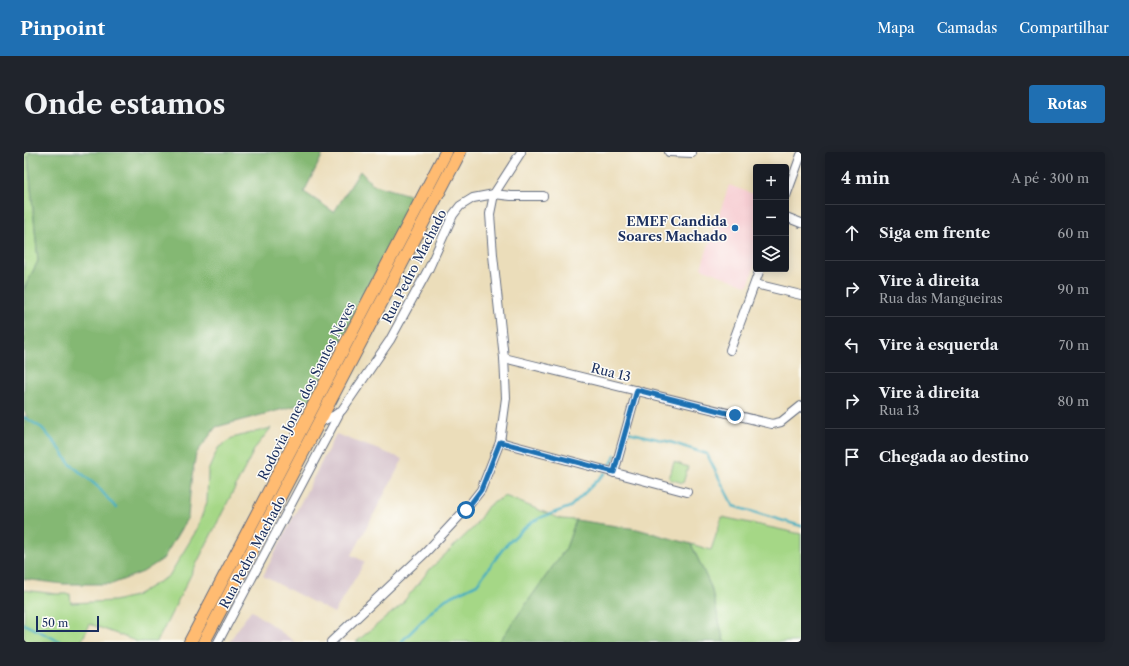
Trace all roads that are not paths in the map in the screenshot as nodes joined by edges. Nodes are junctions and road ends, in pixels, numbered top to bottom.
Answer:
1 (446, 152) edge
2 (460, 152) edge
3 (521, 152) edge
4 (669, 152) edge
5 (692, 153) dead end
6 (801, 154) edge
7 (789, 188) edge
8 (494, 194) junction
9 (543, 196) dead end
10 (789, 218) edge
11 (801, 223) edge
12 (759, 272) edge
13 (755, 284) junction
14 (801, 294) edge
15 (730, 350) dead end
16 (504, 358) junction
17 (637, 390) junction
18 (801, 406) edge
19 (342, 410) junction
20 (319, 423) junction
21 (500, 442) junction
22 (614, 472) junction
23 (687, 492) dead end
24 (190, 642) edge
25 (204, 642) edge
26 (218, 642) edge
27 (331, 642) edge

1 - 24 main road, Rodovia Jones dos Santos Neves
2 - 20 main road, Rodovia Jones dos Santos Neves
3 - 8 street
4 - 5 street
6 - 7 street
8 - 9 street, Rua Pedro Machado
8 - 16 street
8 - 19 street, Rua Pedro Machado
10 - 11 street
12 - 13 street
13 - 14 street
13 - 15 street
16 - 17 street, Rua 13
16 - 21 street
17 - 18 street, Rua 13
17 - 22 street
19 - 20 street, Rua Pedro Machado
19 - 26 street, Rua Pedro Machado
20 - 25 main road, Rodovia Jones dos Santos Neves
21 - 22 street
21 - 27 street
22 - 23 street

